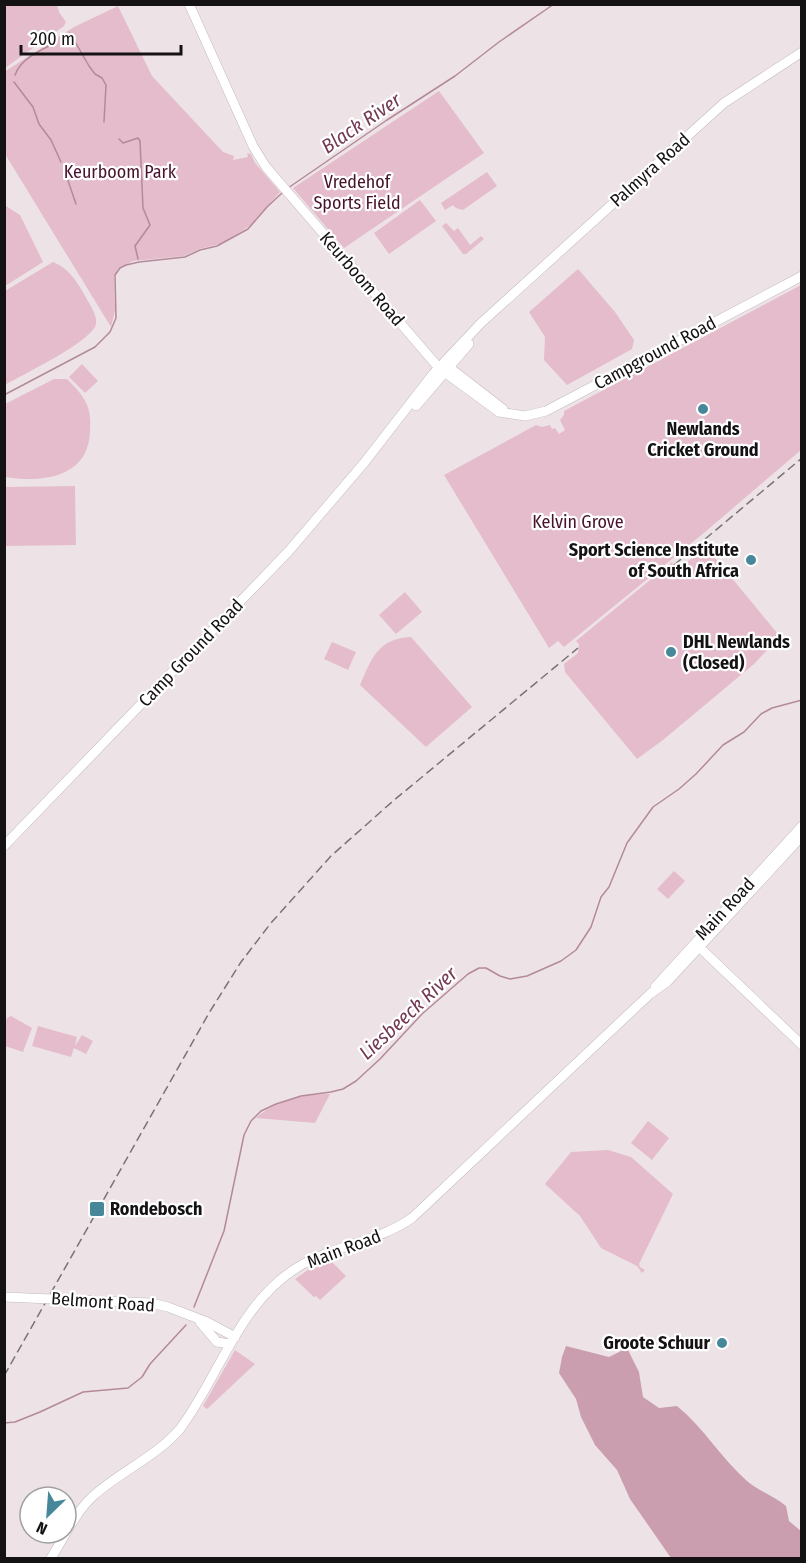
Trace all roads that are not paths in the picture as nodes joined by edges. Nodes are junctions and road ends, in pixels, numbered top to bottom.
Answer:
1 (189, 4) edge
2 (801, 51) edge
3 (801, 276) edge
4 (444, 367) junction
5 (801, 826) edge
6 (801, 836) edge
7 (4, 846) edge
8 (697, 944) junction
9 (801, 1045) edge
10 (4, 1297) edge
11 (198, 1321) junction
12 (232, 1341) junction
13 (217, 1342) junction
14 (220, 1361) junction
15 (51, 1558) edge

1 - 4 main road, Keurboom Road
2 - 4 main road, Palmyra Road
3 - 4 main road, Campground Road
4 - 7 main road, Camp Ground Road
5 - 8 main road, Main Road
6 - 8 main road, Main Road
8 - 9 main road
8 - 12 main road, Main Road
10 - 11 main road, Belmont Road, bridge
11 - 12 main road, Belmont Road
11 - 13 main road, Belmont Road
12 - 13 main road
12 - 14 main road, Main Road
13 - 14 main road
14 - 15 main road, Main Road

